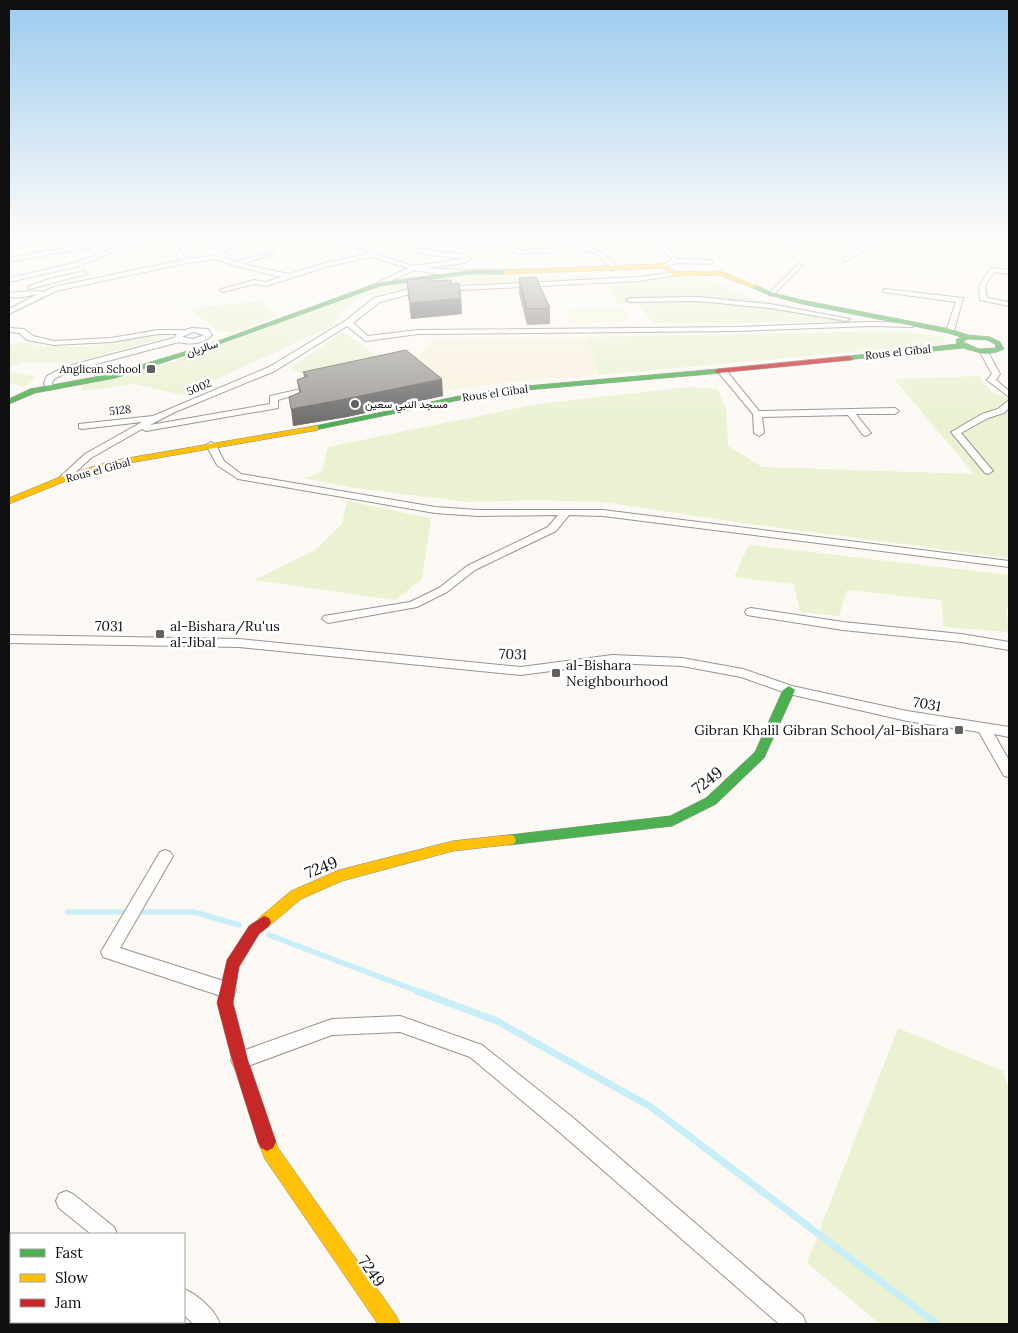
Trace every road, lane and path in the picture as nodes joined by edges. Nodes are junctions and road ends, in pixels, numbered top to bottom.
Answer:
1 (27, 301) edge
2 (331, 301) edge
3 (375, 301) edge
4 (720, 301) edge
5 (804, 301) edge
6 (960, 301) edge
7 (992, 301) edge
8 (1009, 304) edge
9 (9, 312) edge
10 (348, 323) junction
11 (870, 324) junction
12 (915, 325) junction
13 (9, 330) edge
14 (950, 331) junction
15 (1009, 339) edge
16 (964, 341) junction
17 (994, 341) junction
18 (984, 352) junction
19 (722, 370) junction
20 (50, 387) junction
21 (300, 392) edge
22 (1009, 395) edge
23 (9, 402) edge
24 (1009, 404) edge
25 (895, 411) dead end
26 (850, 412) junction
27 (757, 414) junction
28 (160, 417) junction
29 (82, 426) dead end
30 (130, 431) junction
31 (759, 433) dead end
32 (866, 433) dead end
33 (211, 445) junction
34 (988, 472) dead end
35 (63, 479) junction
36 (9, 502) edge
37 (566, 512) junction
38 (1009, 564) edge
39 (750, 612) dead end
40 (328, 618) dead end
41 (9, 639) edge
42 (1009, 646) edge
43 (789, 690) junction
44 (984, 728) junction
45 (1009, 732) edge
46 (1009, 772) edge
47 (165, 856) dead end
48 (227, 990) junction
49 (240, 1060) junction
50 (66, 1202) dead end
51 (106, 1233) edge
52 (185, 1301) edge
53 (210, 1324) edge
54 (390, 1324) edge
55 (794, 1324) edge

1 - 9 street
2 - 20 street, سالزيان
3 - 10 street, 5002
4 - 11 street
5 - 12 street
6 - 14 street
7 - 8 street
10 - 11 street
10 - 28 street, 5002
11 - 12 street
12 - 14 street
13 - 20 street
14 - 16 street
15 - 17 street
16 - 17 street
16 - 18 street
16 - 19 street, Rous el Gibal
17 - 18 street
18 - 22 street
19 - 27 street
19 - 33 street, Rous el Gibal
20 - 23 street, سالزيان
21 - 30 street
24 - 34 street
25 - 26 street
26 - 27 street
26 - 32 street
27 - 31 street
28 - 29 street, 5128
28 - 30 street, 5002
30 - 35 street, 5002
33 - 35 street, Rous el Gibal
33 - 37 street
35 - 36 street, Rous el Gibal
37 - 38 street
37 - 40 street
39 - 42 street
41 - 43 street, 7031
43 - 44 street, 7031
43 - 48 street, 7249
44 - 45 street, 7031
44 - 46 street
47 - 48 street
48 - 49 street, 7249
49 - 54 street, 7249
49 - 55 street
50 - 51 street
52 - 53 street

